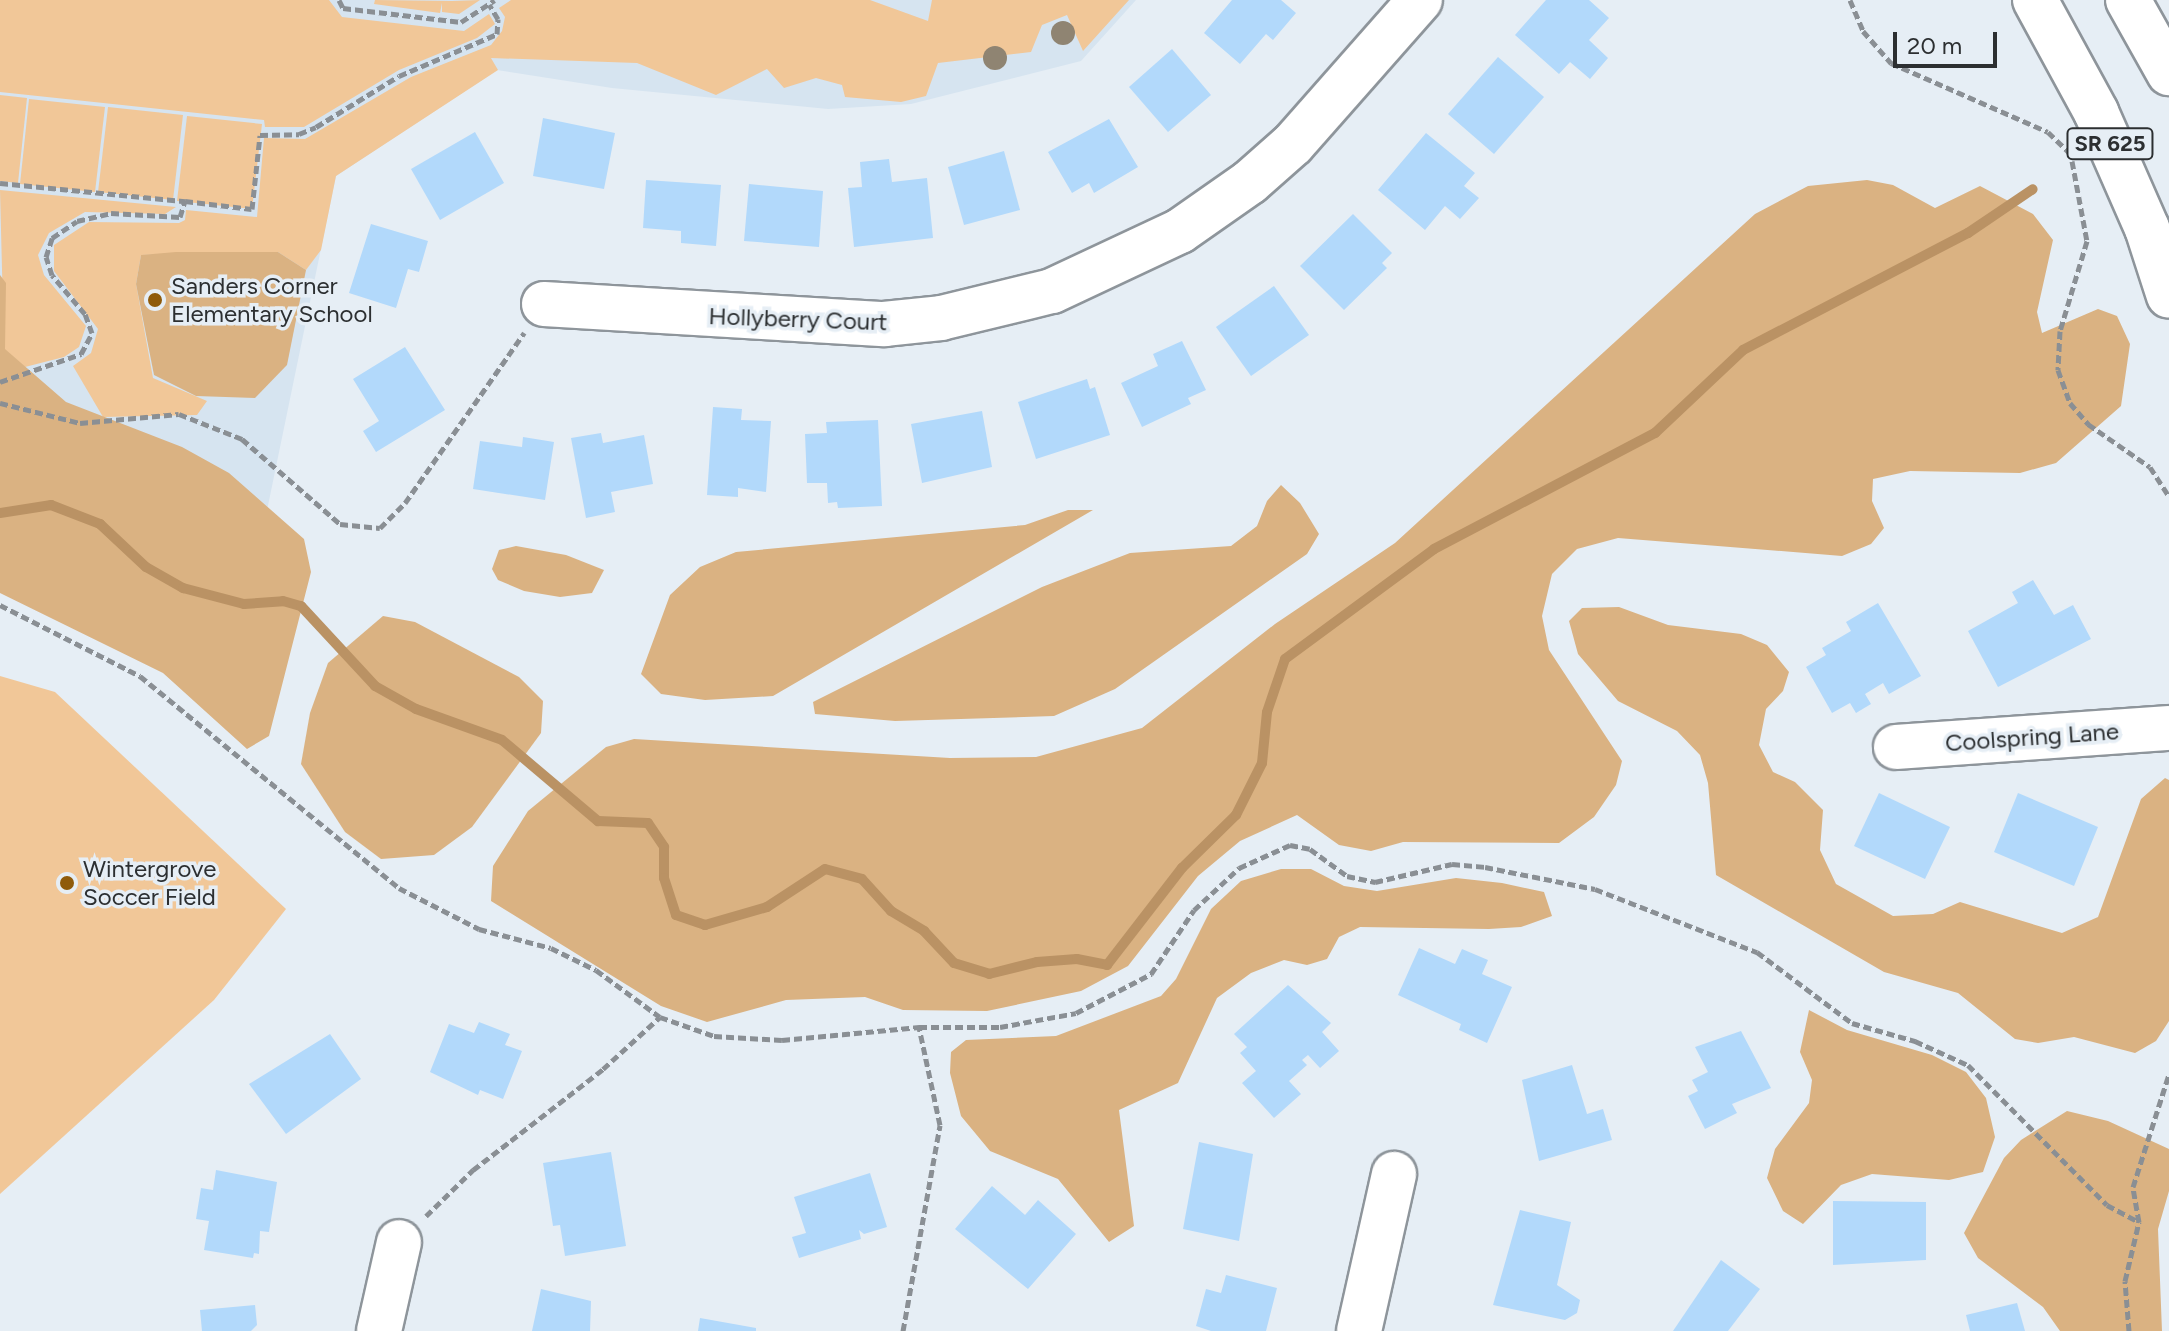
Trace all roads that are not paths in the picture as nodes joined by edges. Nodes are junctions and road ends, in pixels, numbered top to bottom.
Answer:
1 (1420, 0) edge
2 (2035, 0) edge
3 (2128, 0) edge
4 (2169, 73) edge
5 (2169, 296) edge
6 (544, 304) road end
7 (2169, 728) edge
8 (1896, 747) dead end
9 (1394, 1174) dead end
10 (399, 1242) road end
11 (379, 1331) edge
12 (1359, 1331) edge

1 - 6 street, Hollyberry Court
2 - 5 street, SR 625
3 - 4 street
7 - 8 street, Coolspring Lane
9 - 12 street
10 - 11 street

